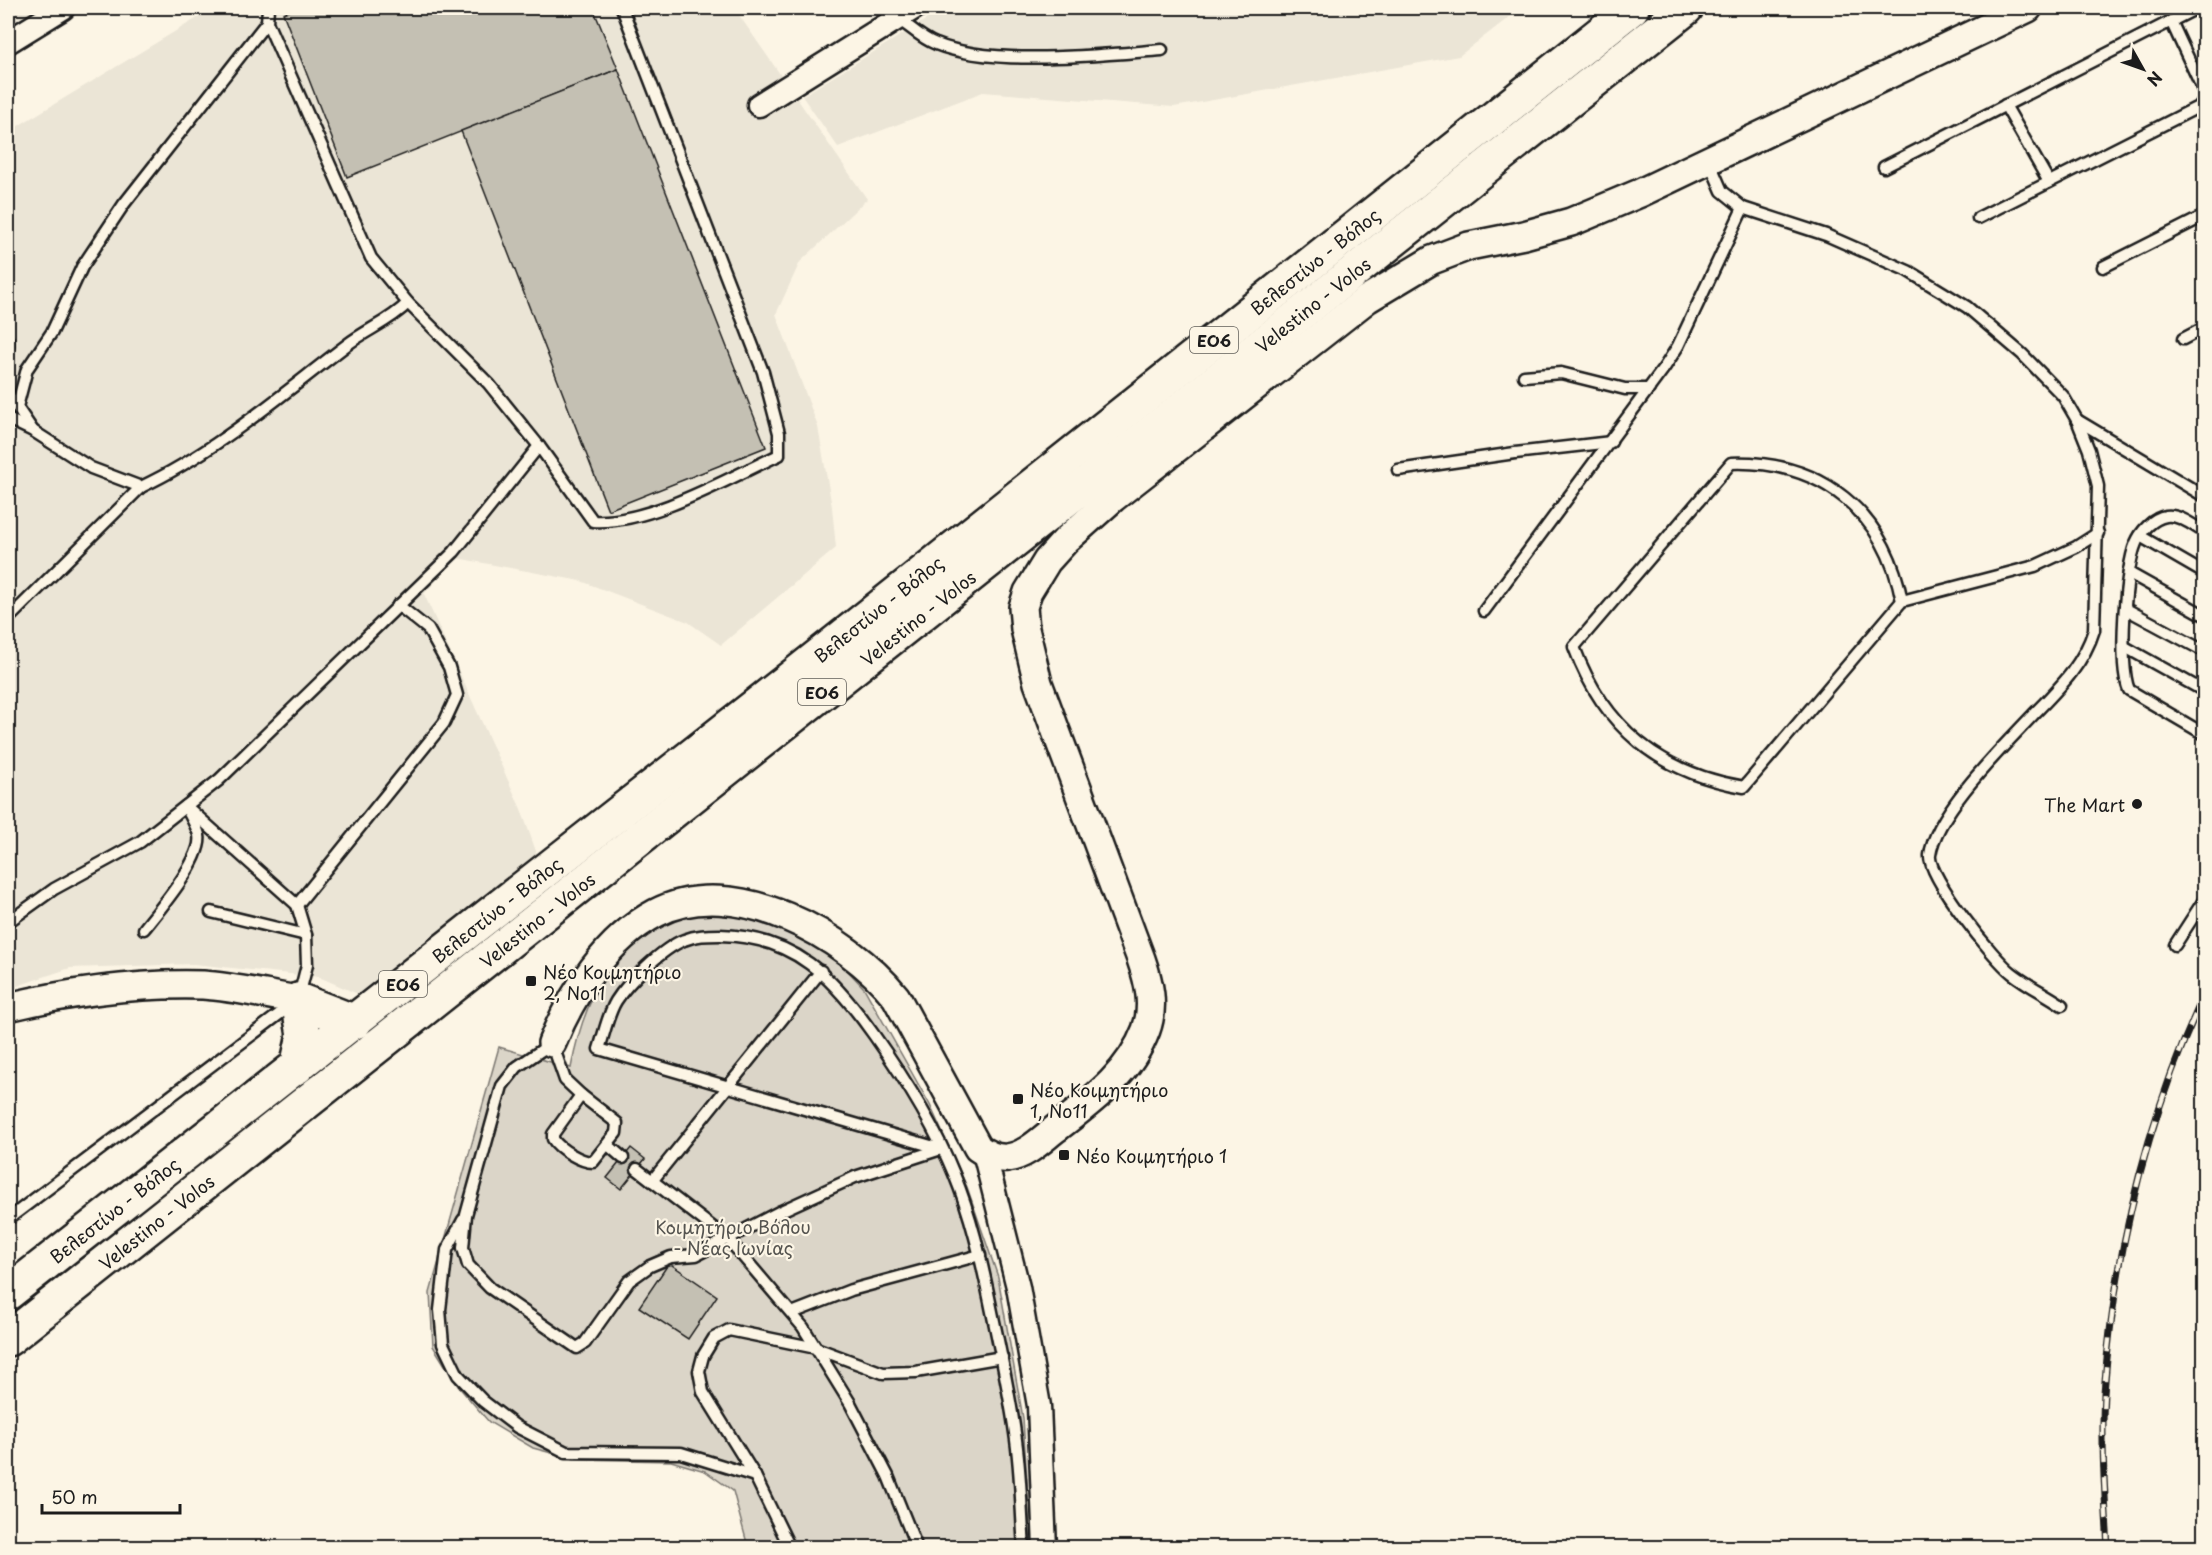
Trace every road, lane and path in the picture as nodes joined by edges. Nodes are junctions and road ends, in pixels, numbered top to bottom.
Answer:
1 (63, 8) edge
2 (268, 8) edge
3 (622, 8) edge
4 (1632, 8) edge
5 (1686, 8) edge
6 (2028, 8) edge
7 (2197, 8) edge
8 (906, 13) edge
9 (2171, 21) junction
10 (267, 22) junction
11 (8, 42) edge
12 (1162, 51) dead end
13 (2205, 92) edge
14 (2205, 104) edge
15 (759, 105) dead end
16 (2005, 105) junction
17 (1709, 160) junction
18 (1884, 166) dead end
19 (2049, 182) junction
20 (1743, 208) junction
21 (2205, 216) edge
22 (1978, 218) dead end
23 (2103, 267) dead end
24 (408, 303) junction
25 (2205, 328) edge
26 (2183, 339) dead end
27 (8, 340) edge
28 (8, 347) edge
29 (1524, 376) dead end
30 (1649, 389) junction
31 (8, 394) edge
32 (17, 408) junction
33 (8, 419) edge
34 (2077, 420) junction
35 (33, 431) junction
36 (1611, 442) junction
37 (539, 446) junction
38 (1398, 470) dead end
39 (141, 487) junction
40 (2205, 496) edge
41 (2205, 532) edge
42 (2098, 533) junction
43 (2140, 536) junction
44 (2129, 573) junction
45 (2205, 573) edge
46 (1902, 601) junction
47 (398, 605) junction
48 (2126, 609) junction
49 (1484, 611) dead end
50 (2205, 615) edge
51 (8, 619) edge
52 (2125, 647) junction
53 (2205, 651) edge
54 (2205, 691) edge
55 (2205, 735) edge
56 (186, 806) junction
57 (2205, 900) edge
58 (297, 905) junction
59 (211, 912) dead end
60 (8, 922) edge
61 (144, 929) dead end
62 (306, 935) junction
63 (2175, 945) dead end
64 (821, 971) junction
65 (298, 1000) junction
66 (2062, 1005) dead end
67 (8, 1007) edge
68 (355, 1022) junction
69 (552, 1043) junction
70 (297, 1067) junction
71 (729, 1086) junction
72 (580, 1095) junction
73 (608, 1145) junction
74 (941, 1149) junction
75 (984, 1152) junction
76 (623, 1158) dead end
77 (637, 1169) dead end
78 (652, 1181) junction
79 (466, 1215) junction
80 (8, 1219) edge
81 (729, 1240) junction
82 (980, 1255) junction
83 (8, 1293) edge
84 (792, 1313) junction
85 (8, 1339) edge
86 (816, 1348) junction
87 (1002, 1357) junction
88 (754, 1476) junction
89 (790, 1548) edge
90 (917, 1548) edge
91 (1024, 1548) edge
92 (1045, 1548) edge

1 - 11 street
2 - 10 lane
3 - 37 lane
4 - 68 highway, Βελεστίνο - Βόλος / ΕΟ6
5 - 85 highway, Velestino - Volos / ΕΟ6
6 - 17 street
7 - 9 lane
8 - 12 lane
8 - 15 street
9 - 13 lane
9 - 16 lane
10 - 24 lane
10 - 32 lane
14 - 19 lane
16 - 18 lane
16 - 19 lane
17 - 20 lane
17 - 75 street
19 - 22 lane
20 - 30 lane
20 - 34 lane
21 - 23 lane
24 - 37 lane
24 - 39 lane
25 - 26 lane
27 - 28 lane
29 - 30 lane
30 - 36 lane
31 - 32 lane
32 - 35 lane
33 - 35 lane
34 - 40 lane
34 - 42 lane
35 - 39 lane
36 - 38 lane
36 - 49 lane
37 - 47 lane
39 - 51 lane
41 - 43 lane
42 - 46 lane
42 - 66 lane
43 - 44 lane
43 - 45 lane
44 - 48 lane
44 - 50 lane
46 - 46 lane
47 - 56 lane
47 - 58 lane
48 - 52 lane
48 - 53 lane
52 - 54 lane
52 - 55 lane
56 - 58 lane
56 - 60 lane
56 - 61 lane
57 - 63 lane
58 - 62 lane
59 - 62 lane
62 - 65 lane
64 - 71 lane
64 - 71 lane
64 - 74 lane
65 - 67 street
65 - 68 highway
65 - 70 highway
65 - 80 lane
68 - 70 highway, Βελεστίνο - Βόλος / ΕΟ6
69 - 72 lane
69 - 75 street
69 - 79 lane
70 - 83 highway, Βελεστίνο - Βόλος / ΕΟ6
71 - 74 lane
71 - 78 lane
72 - 73 lane
72 - 73 lane
73 - 76 lane
74 - 81 lane
74 - 82 lane
75 - 92 street
77 - 78 lane
78 - 81 lane
79 - 81 lane
79 - 88 lane
81 - 84 lane
82 - 84 lane
82 - 87 lane
84 - 86 lane
86 - 87 lane
86 - 88 lane
86 - 90 lane
87 - 91 lane
88 - 89 lane

